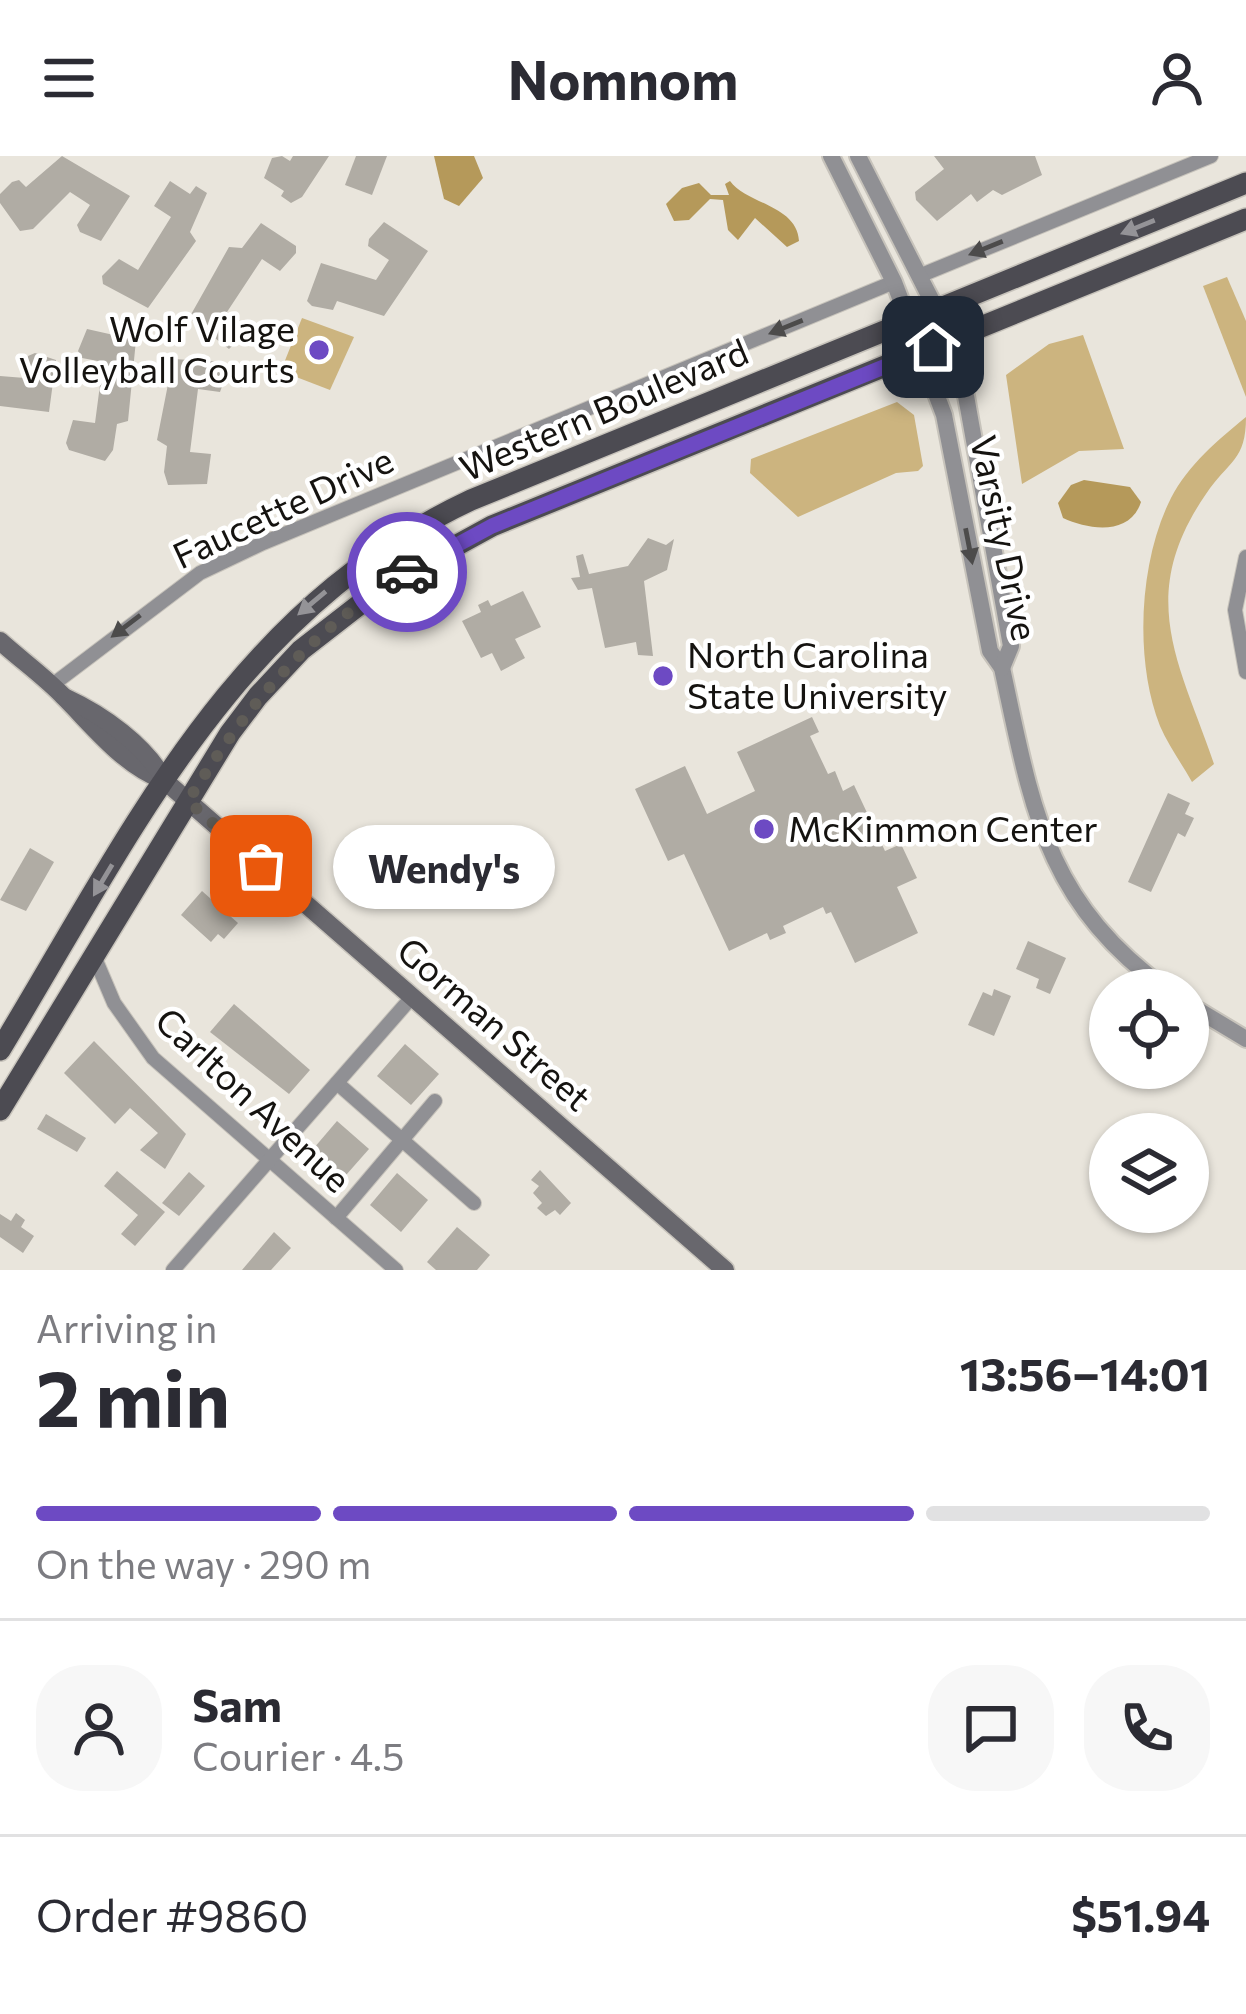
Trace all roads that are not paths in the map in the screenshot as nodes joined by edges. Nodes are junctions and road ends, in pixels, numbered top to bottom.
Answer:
1 (831, 156) edge
2 (858, 156) edge
3 (1211, 156) edge
4 (1246, 183) edge
5 (1246, 219) edge
6 (919, 276) junction
7 (894, 283) junction
8 (936, 309) junction
9 (908, 320) junction
10 (947, 342) junction
11 (920, 352) junction
12 (1246, 557) edge
13 (0, 641) edge
14 (1002, 668) junction
15 (1246, 671) edge
16 (58, 692) junction
17 (165, 781) junction
18 (188, 801) junction
19 (94, 956) junction
20 (1143, 969) edge
21 (412, 997) junction
22 (1209, 1017) edge
23 (1246, 1039) edge
24 (0, 1050) edge
25 (337, 1083) junction
26 (436, 1101) dead end
27 (0, 1110) edge
28 (402, 1141) junction
29 (269, 1160) junction
30 (474, 1203) dead end
31 (336, 1219) junction
32 (173, 1270) edge
33 (395, 1270) edge
34 (725, 1270) edge

1 - 7 street, Varsity Drive
2 - 6 street, Varsity Drive
3 -> 6 street
4 -> 8 main road, Western Boulevard
5 - 10 main road, Western Boulevard
6 - 8 street, Varsity Drive
7 - 9 street, Varsity Drive
7 -> 16 street, Faucette Drive
8 - 9 main road, Western Boulevard
8 - 10 street, Varsity Drive
9 - 11 street, Varsity Drive
9 -> 17 main road, Western Boulevard
10 - 11 main road, Western Boulevard
10 - 14 street, Varsity Drive
11 -> 14 street, Varsity Drive
11 - 18 main road, Western Boulevard
12 - 15 street
13 - 16 main road, Gorman Street
14 - 20 street, Varsity Drive
16 - 17 main road, Gorman Street
17 - 18 main road, Gorman Street
17 -> 24 main road, Western Boulevard
18 - 19 main road, Western Boulevard
18 - 21 main road, Gorman Street
19 - 27 main road, Western Boulevard
19 - 29 street, Carlton Avenue
21 - 25 street
21 - 34 main road, Gorman Street
22 - 23 street
25 - 28 street
25 - 29 street
26 - 28 street
28 - 30 street
28 - 31 street
29 - 31 street, Carlton Avenue
29 - 32 street
31 - 33 street, Carlton Avenue

